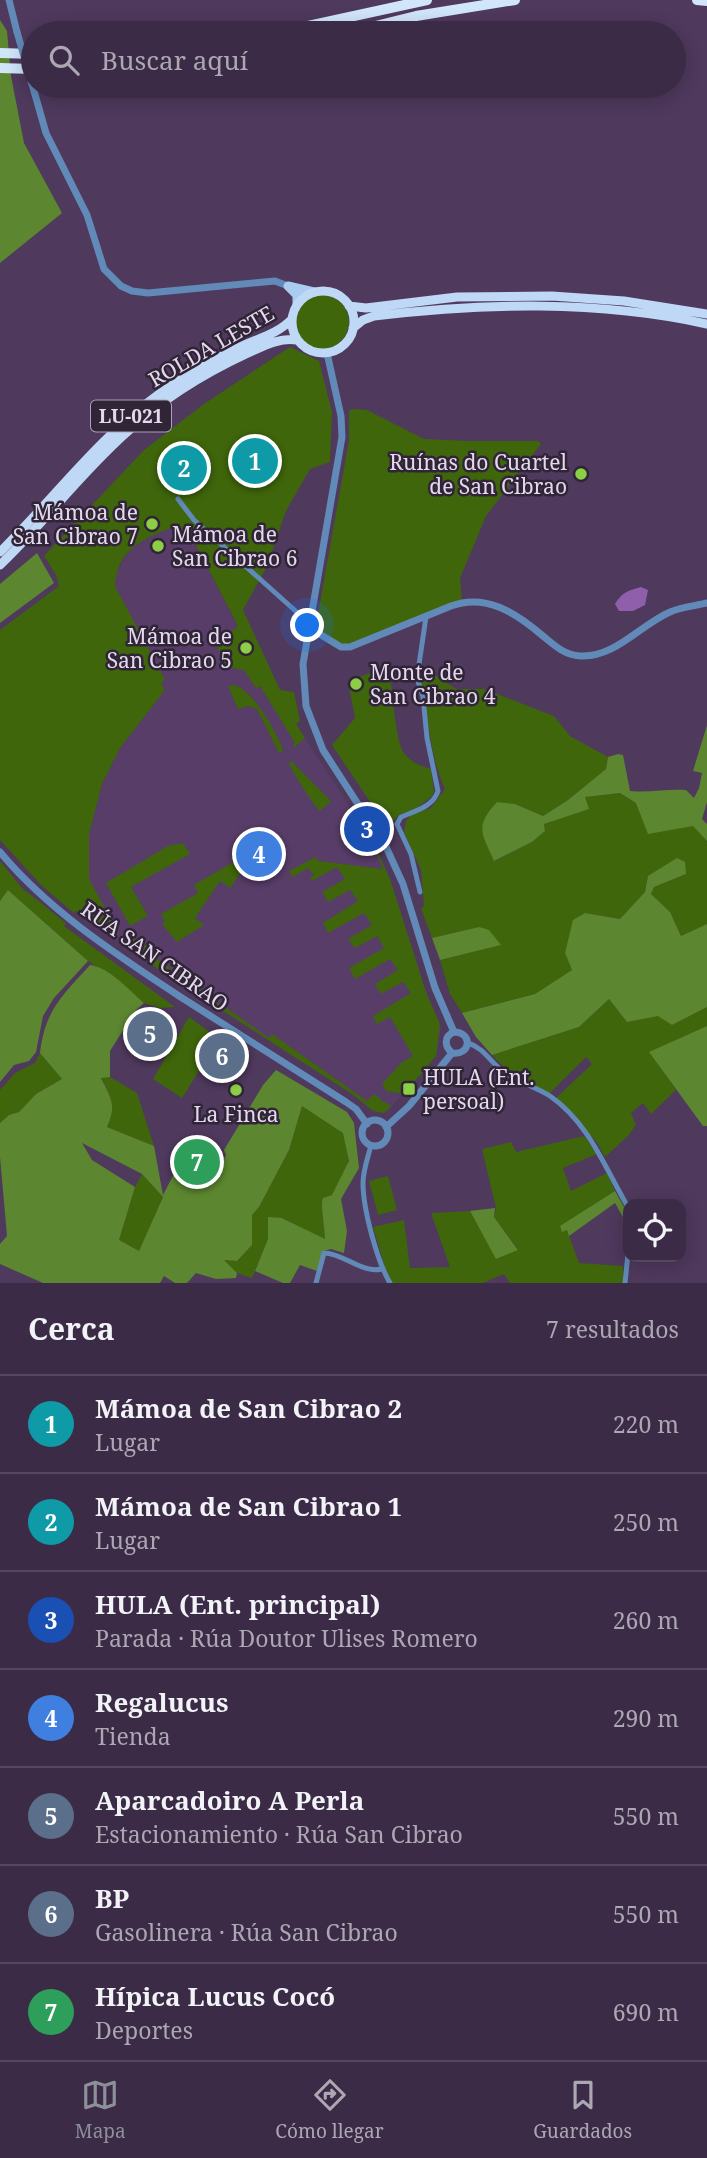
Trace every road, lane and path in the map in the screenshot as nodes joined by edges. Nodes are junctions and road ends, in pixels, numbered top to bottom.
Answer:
1 (9, 0) edge
2 (427, 0) edge
3 (515, 0) edge
4 (697, 0) edge
5 (707, 1) edge
6 (331, 21) edge
7 (398, 21) edge
8 (21, 45) edge
9 (0, 53) edge
10 (21, 54) edge
11 (0, 68) edge
12 (21, 69) edge
13 (37, 98) edge
14 (288, 286) junction
15 (314, 292) junction
16 (297, 304) junction
17 (349, 306) junction
18 (707, 314) edge
19 (292, 319) junction
20 (707, 324) edge
21 (353, 328) junction
22 (297, 340) junction
23 (327, 353) junction
24 (178, 499) dead end
25 (0, 552) edge
26 (0, 565) edge
27 (707, 603) edge
28 (426, 617) junction
29 (308, 625) junction
30 (0, 852) edge
31 (420, 892) dead end
32 (454, 1031) junction
33 (468, 1043) junction
34 (452, 1053) junction
35 (367, 1124) junction
36 (386, 1127) junction
37 (371, 1145) junction
38 (624, 1199) edge
39 (627, 1262) edge
40 (381, 1269) junction
41 (316, 1283) edge
42 (390, 1283) edge
43 (625, 1283) edge

1 - 8 street, bridge
2 - 6 highway
3 - 7 highway
4 - 5 highway
9 - 10 highway
11 - 12 highway
13 - 14 street
14 - 15 main road
14 - 16 main road
15 - 16 highway, ROLDA LESTE
15 - 17 highway
16 - 19 highway, ROLDA LESTE
17 - 18 highway
17 - 21 highway
19 - 22 highway, ROLDA LESTE
19 - 25 highway, ROLDA LESTE / LU-021
20 - 21 highway
21 - 23 highway
22 - 23 highway, ROLDA LESTE
22 - 26 highway, ROLDA LESTE / LU-021
23 - 29 street
24 - 29 street
27 - 28 street
28 - 29 street
28 - 31 street
29 - 32 street
30 - 35 street, RÚA SAN CIBRAO
32 - 33 street
32 - 34 street
33 - 34 street
33 - 38 street
34 - 36 street
35 - 36 street
35 - 37 street
36 - 37 street
37 - 40 street
39 - 43 street
40 - 41 street
40 - 42 street

